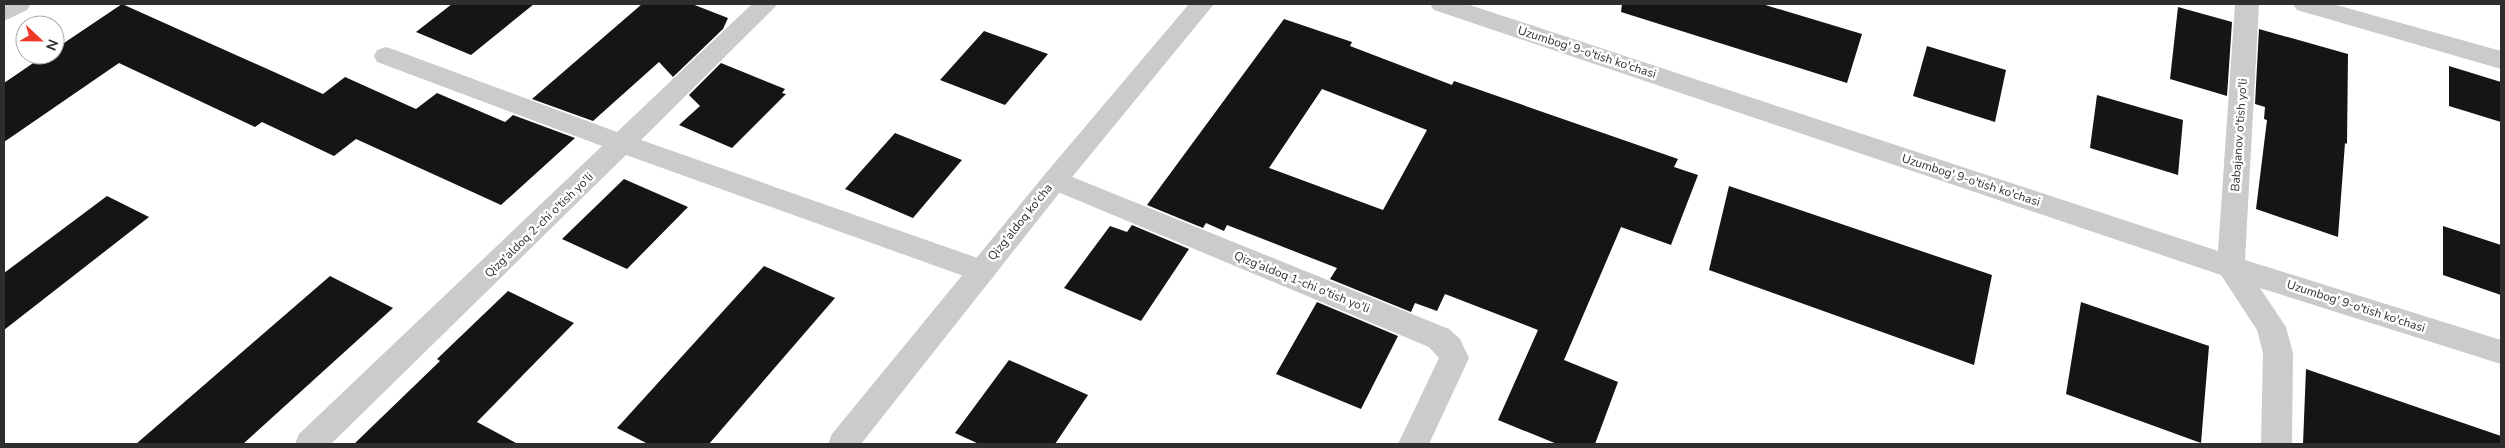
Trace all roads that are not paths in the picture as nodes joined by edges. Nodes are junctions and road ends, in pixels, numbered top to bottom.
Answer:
1 (19, 4) edge
2 (766, 4) edge
3 (1202, 4) edge
4 (1442, 4) edge
5 (2248, 4) edge
6 (2305, 4) edge
7 (4, 12) edge
8 (386, 56) dead end
9 (2501, 60) edge
10 (623, 144) junction
11 (1055, 180) junction
12 (2231, 267) junction
13 (982, 270) junction
14 (2501, 352) edge
15 (310, 444) edge
16 (843, 444) edge
17 (1414, 444) edge
18 (2276, 444) edge

1 - 7 street
2 - 10 street, Qizg'aldoq 2-chi o'tish yo'li
3 - 11 street, Qizg'aldoq ko'cha
4 - 12 street, Uzumbog' 9-o'tish ko'chasi
5 - 12 street, Babajanov o'tish yo'li
6 - 9 street
8 - 10 street
10 - 13 street
10 - 15 street, Qizg'aldoq 2-chi o'tish yo'li
11 - 13 street, Qizg'aldoq ko'cha
11 - 17 street, Qizg'aldoq 1-chi o'tish yo'li
12 - 14 street, Uzumbog' 9-o'tish ko'chasi
12 - 18 street
13 - 16 street, Qizg'aldoq ko'cha

